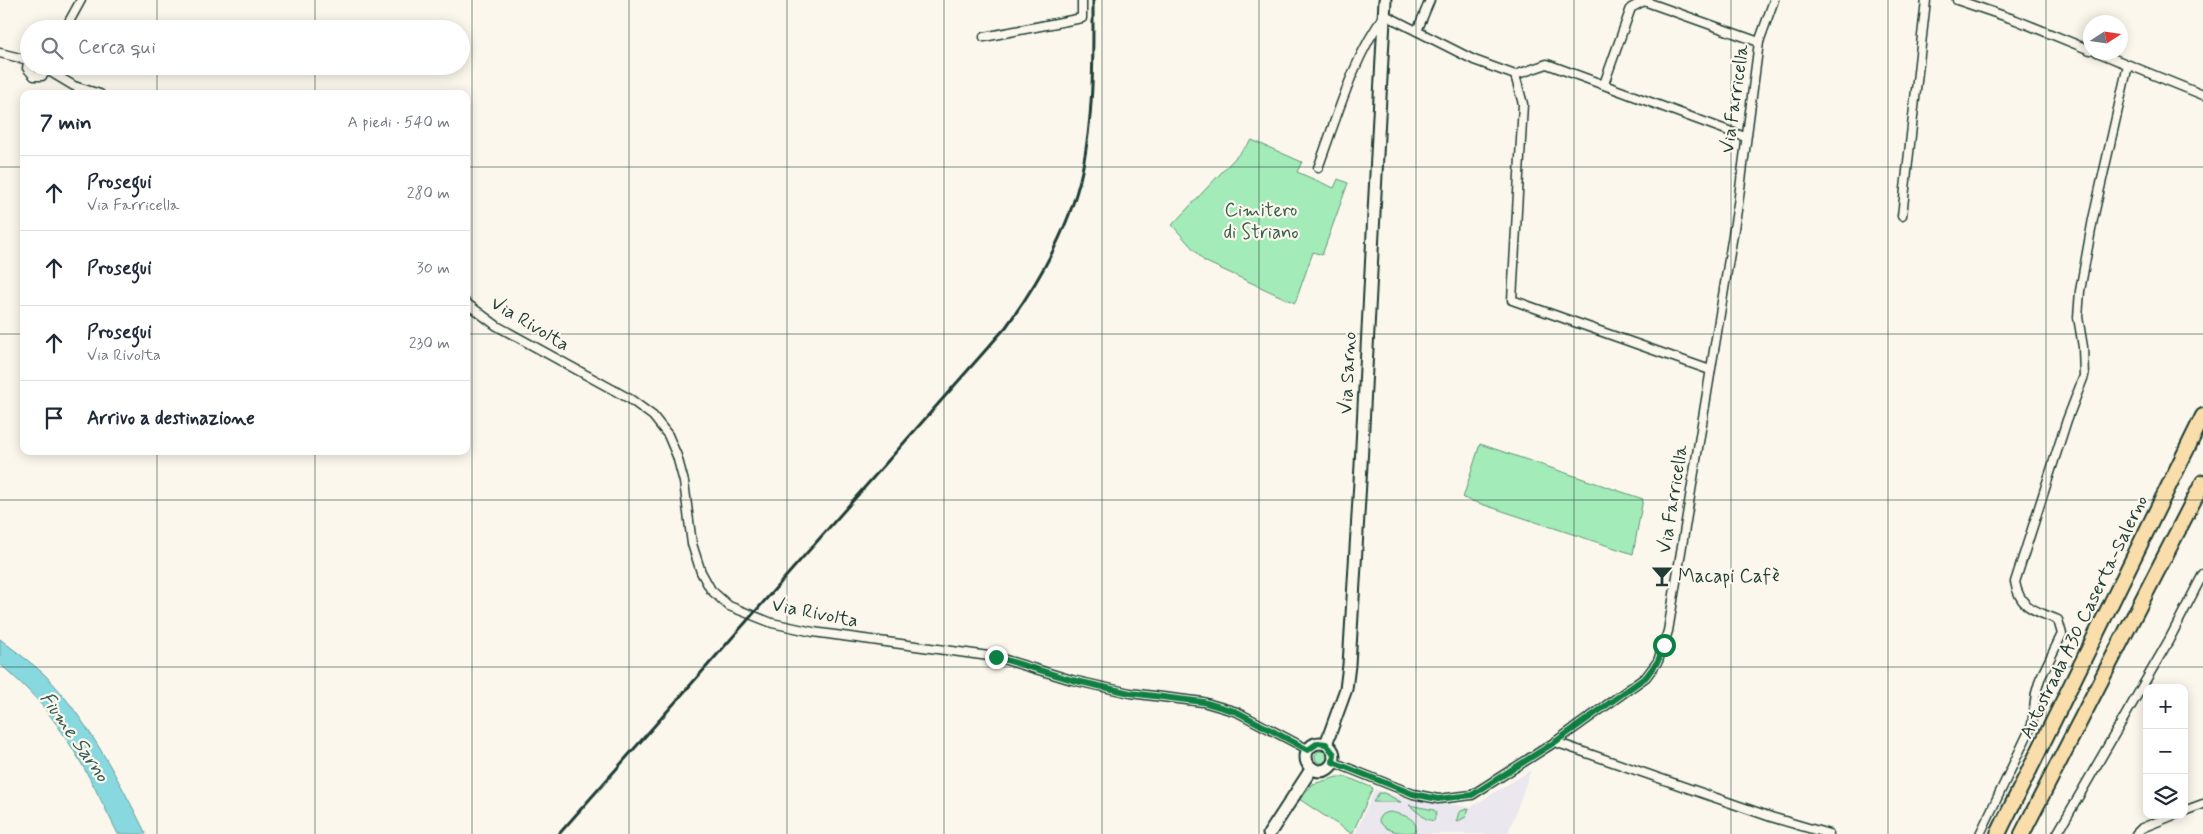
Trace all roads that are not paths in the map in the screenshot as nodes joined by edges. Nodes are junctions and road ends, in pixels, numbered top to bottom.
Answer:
1 (81, 0) edge
2 (1082, 0) edge
3 (1385, 0) edge
4 (1430, 0) edge
5 (1774, 0) edge
6 (1926, 0) edge
7 (1957, 0) edge
8 (1966, 2) edge
9 (1385, 15) junction
10 (70, 20) edge
11 (1417, 32) junction
12 (984, 37) dead end
13 (1759, 42) junction
14 (2083, 47) edge
15 (0, 53) edge
16 (20, 57) edge
17 (2116, 60) edge
18 (2128, 65) junction
19 (58, 75) edge
20 (1515, 75) junction
21 (1604, 84) junction
22 (87, 90) edge
23 (2203, 95) edge
24 (1745, 137) junction
25 (1318, 168) dead end
26 (1902, 216) dead end
27 (470, 306) edge
28 (1710, 370) junction
29 (2203, 416) edge
30 (2203, 482) edge
31 (2203, 574) edge
32 (1555, 742) junction
33 (1326, 744) junction
34 (1308, 750) junction
35 (1333, 762) junction
36 (1312, 768) junction
37 (2203, 804) edge
38 (2188, 810) edge
39 (2164, 819) edge
40 (1269, 834) edge
41 (1829, 834) edge
42 (1980, 834) edge
43 (1998, 834) edge
44 (2022, 834) edge
45 (2057, 834) edge
46 (2136, 834) edge

1 - 10 street
2 - 12 street
3 - 9 main road, Via Sarno
4 - 11 street
5 - 13 street, Via Farricella
6 - 26 street
7 - 8 street
8 - 14 street
9 - 11 street
9 - 25 street
9 - 33 main road, Via Sarno
11 - 20 street
13 - 21 street
13 - 24 street, Via Farricella
15 - 16 street
17 - 18 street
18 - 23 street
18 - 42 street
19 - 22 street
20 - 21 street
20 - 28 street
21 - 24 street
24 - 28 street, Via Farricella
27 - 34 street, Via Rivolta
28 - 32 street, Via Farricella
29 - 43 highway, Autostrada A30 Caserta-Salerno
30 - 44 highway
31 - 45 street
32 - 35 street, Via Farricella
32 - 41 street
33 - 34 main road
33 - 35 main road
34 - 36 main road
35 - 36 main road
36 - 40 main road
37 - 38 street
39 - 46 street

